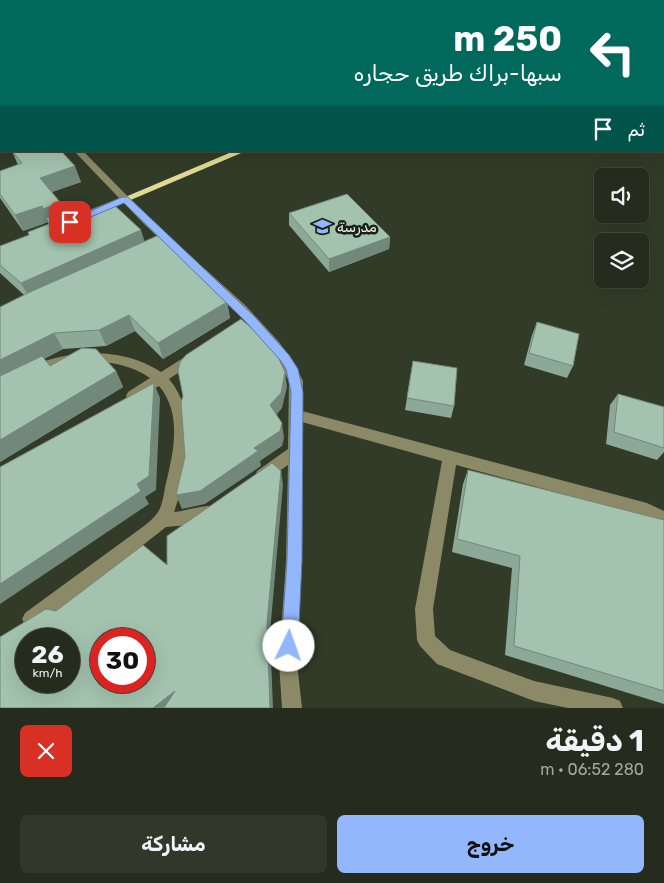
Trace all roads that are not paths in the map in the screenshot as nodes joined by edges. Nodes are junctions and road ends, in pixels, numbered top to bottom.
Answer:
1 (79, 152) edge
2 (240, 152) edge
3 (125, 199) junction
4 (89, 214) edge
5 (201, 352) edge
6 (161, 378) junction
7 (17, 381) edge
8 (119, 404) edge
9 (296, 415) junction
10 (296, 450) junction
11 (450, 456) junction
12 (250, 484) edge
13 (224, 504) edge
14 (664, 519) edge
15 (162, 520) junction
16 (18, 628) edge
17 (292, 708) edge
18 (613, 708) edge

1 - 3 street
2 - 3 main road
3 - 4 main road
3 - 9 street
5 - 6 street
6 - 7 street
6 - 8 street
6 - 15 street
9 - 10 street
9 - 11 street
10 - 12 street
10 - 17 street
11 - 14 street
11 - 18 street
13 - 15 street
15 - 16 street

